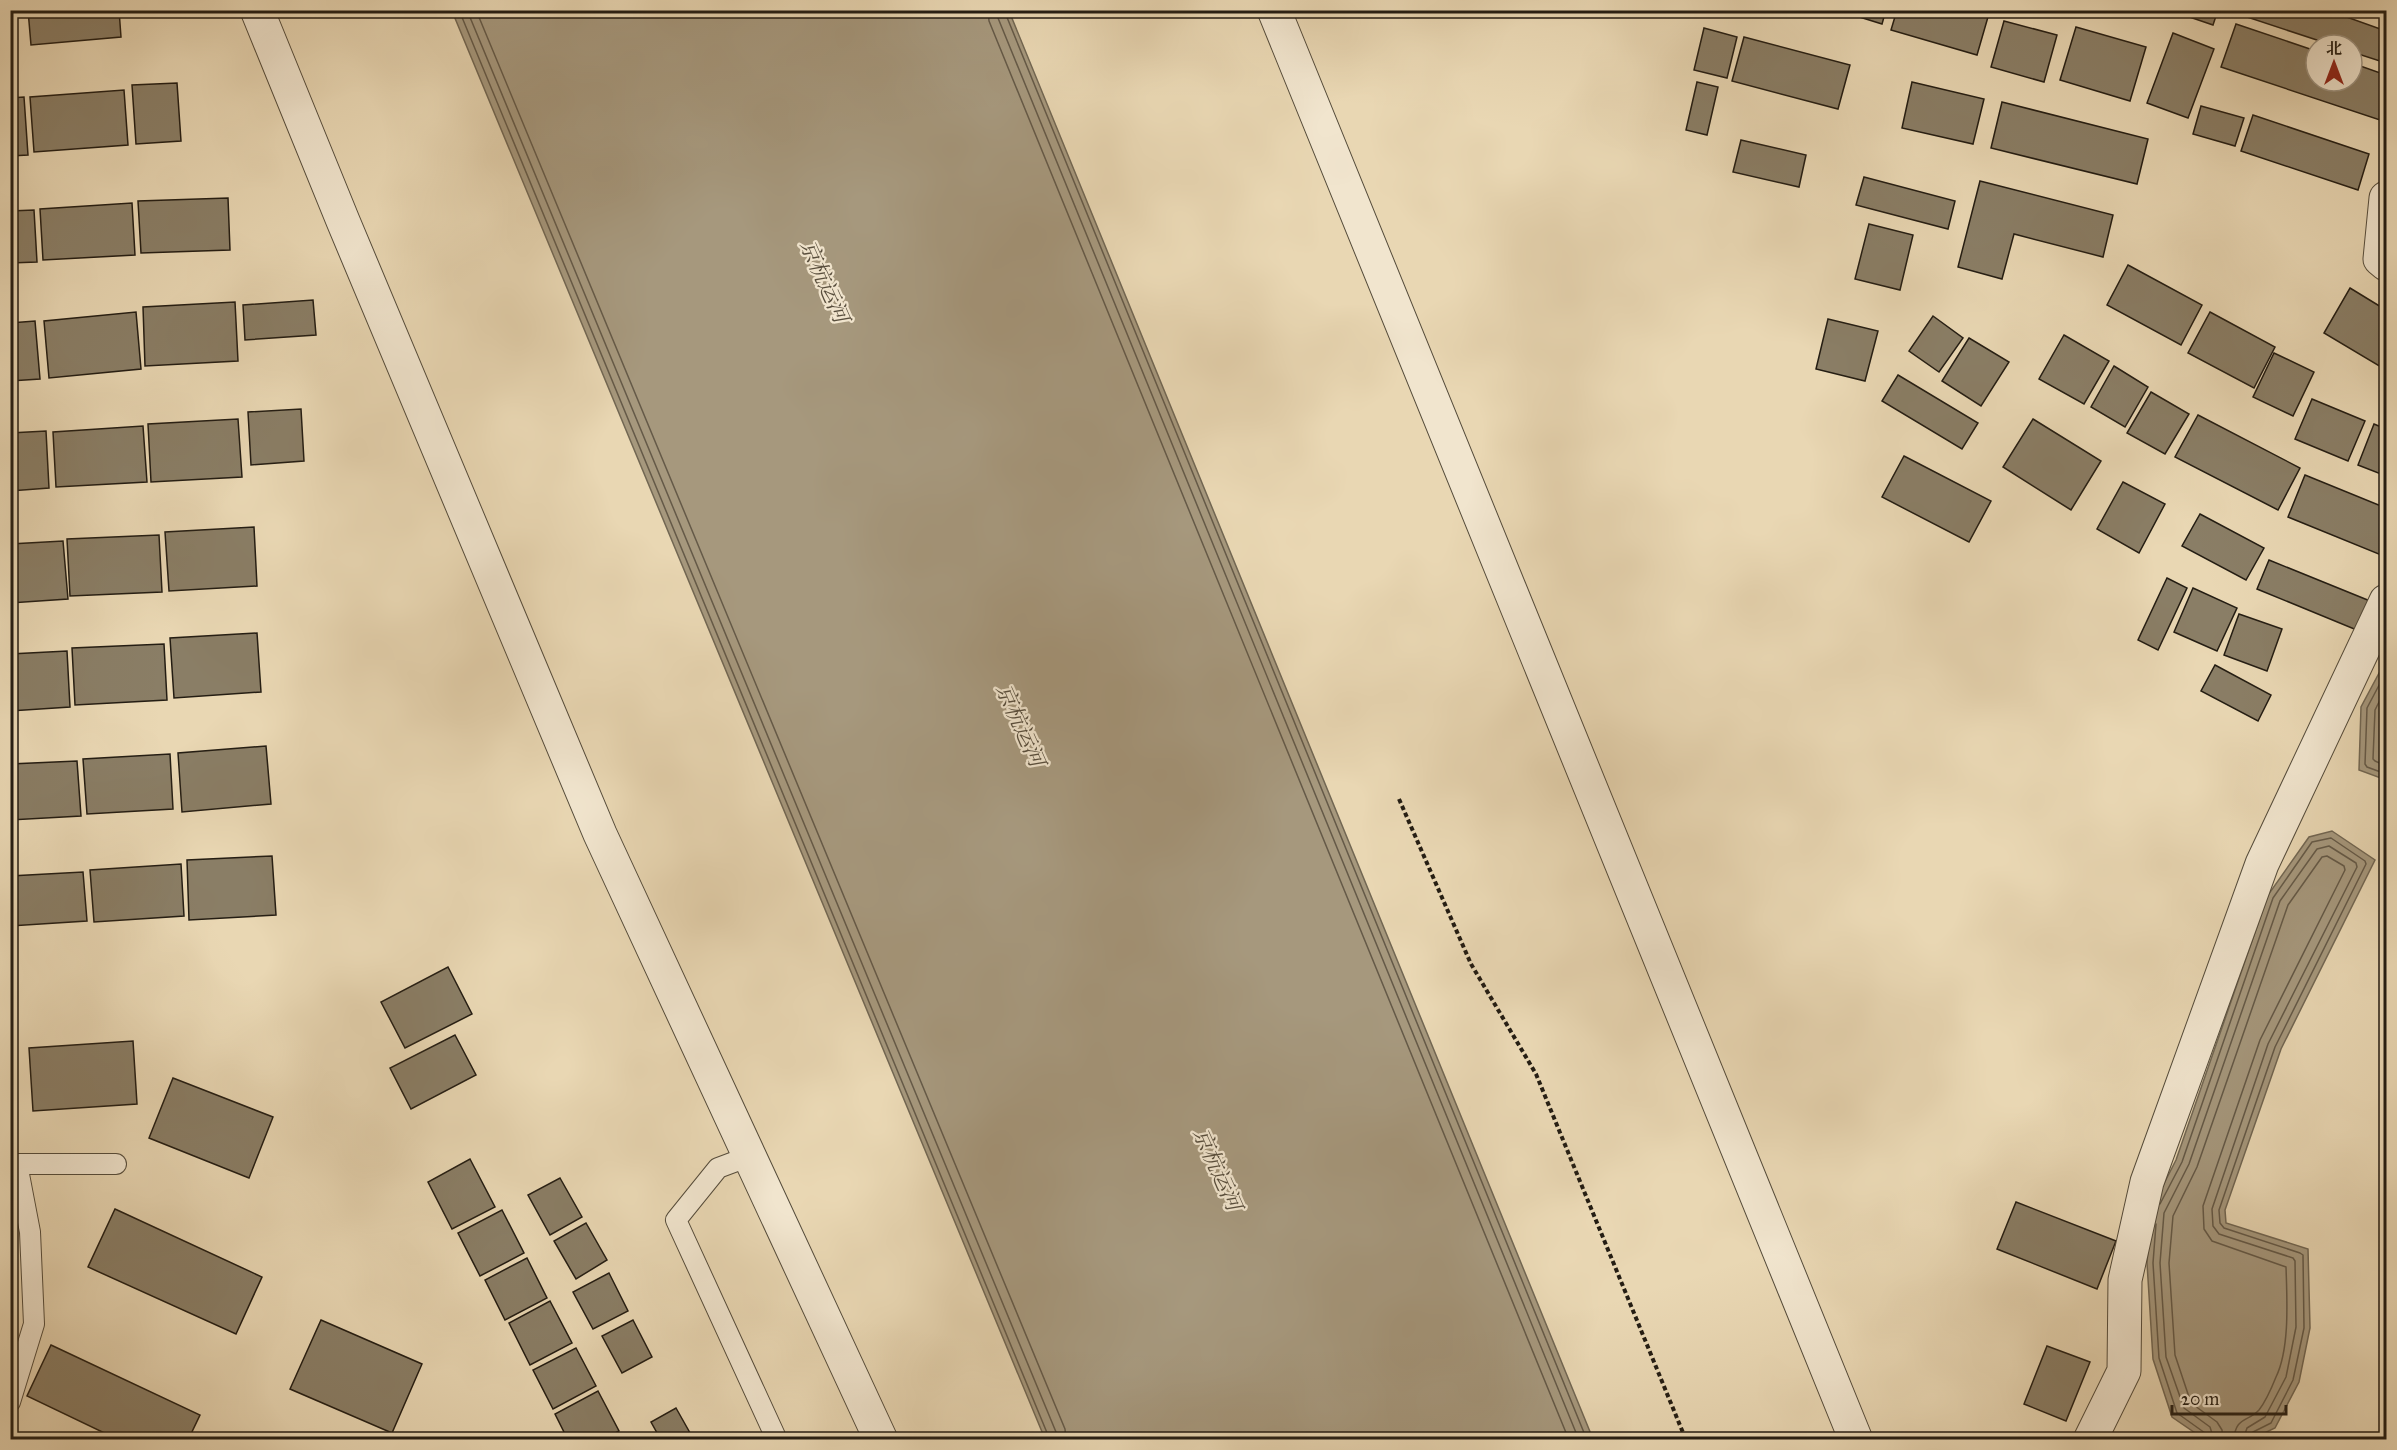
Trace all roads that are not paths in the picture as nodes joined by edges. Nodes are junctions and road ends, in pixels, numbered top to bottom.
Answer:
1 (257, 10) edge
2 (1274, 10) edge
3 (2386, 198) edge
4 (2386, 264) edge
5 (2386, 601) edge
6 (750, 1156) junction
7 (14, 1164) edge
8 (116, 1164) dead end
9 (10, 1402) edge
10 (777, 1440) edge
11 (881, 1440) edge
12 (1856, 1440) edge
13 (2091, 1440) edge

1 - 6 street
2 - 12 street
3 - 4 street
5 - 13 street
6 - 10 lane
6 - 11 street
7 - 8 lane
7 - 9 lane

